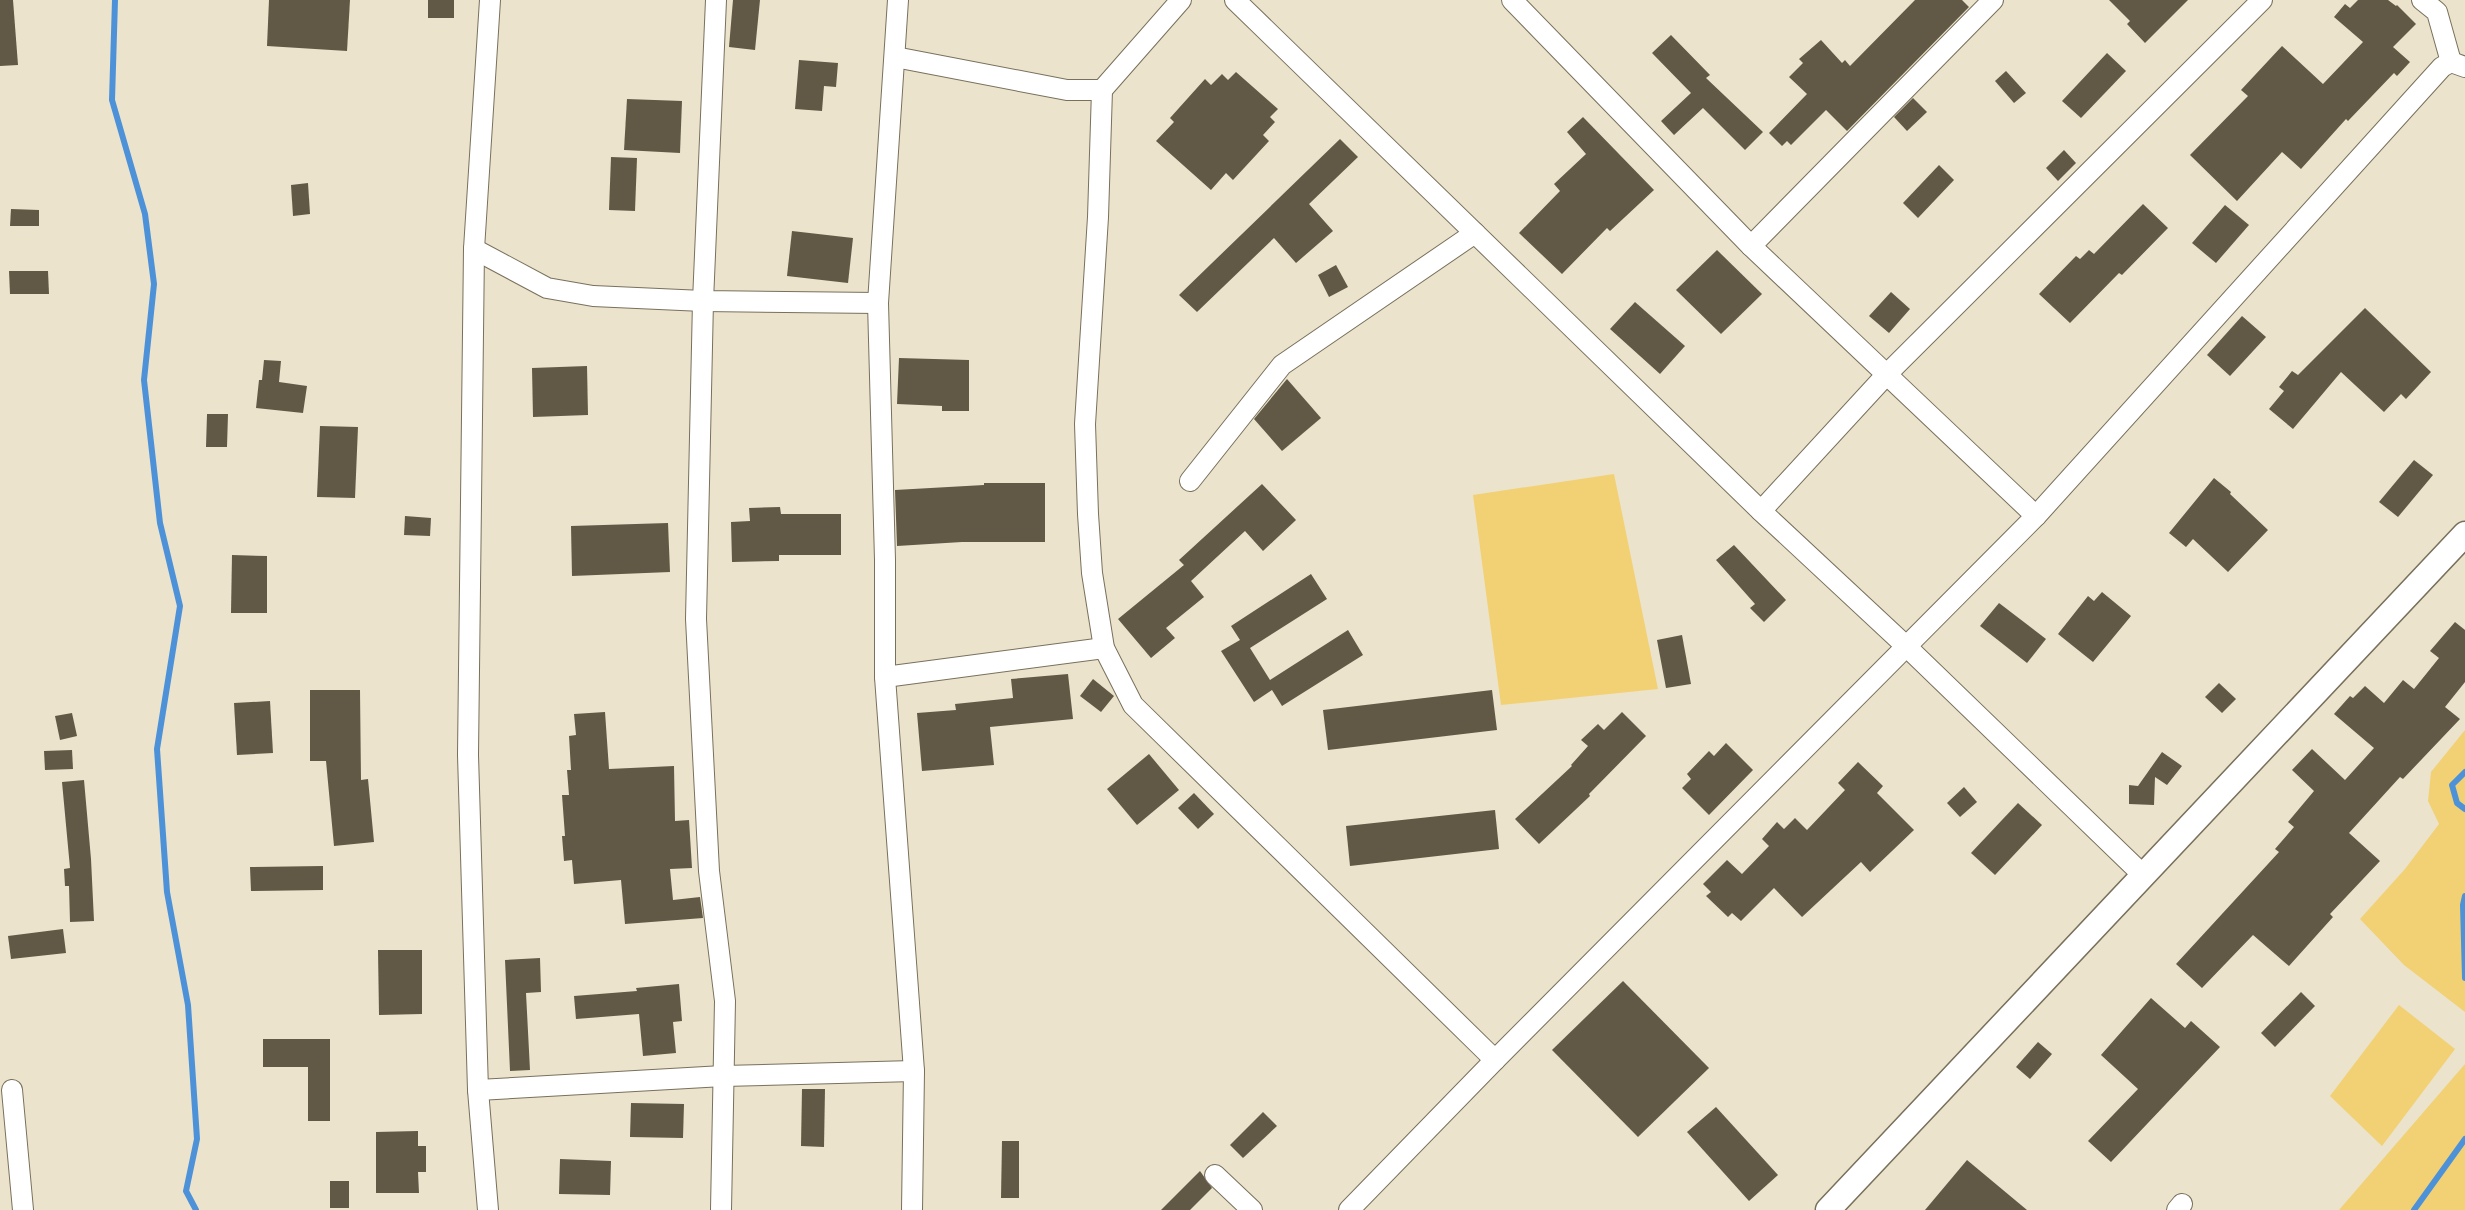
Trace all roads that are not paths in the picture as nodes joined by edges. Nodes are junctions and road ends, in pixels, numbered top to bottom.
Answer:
1 (490, 0) edge
2 (716, 0) edge
3 (898, 0) edge
4 (1181, 0) edge
5 (1235, 0) edge
6 (1512, 0) edge
7 (1993, 0) edge
8 (2262, 0) edge
9 (2422, 0) edge
10 (894, 57) junction
11 (2458, 65) edge
12 (1102, 90) junction
13 (1475, 233) junction
14 (1751, 246) junction
15 (474, 249) junction
16 (703, 301) junction
17 (878, 303) junction
18 (1887, 374) junction
19 (1190, 481) dead end
20 (1761, 511) junction
21 (2036, 516) junction
22 (2465, 534) edge
23 (1907, 646) junction
24 (1104, 648) junction
25 (885, 677) junction
26 (2143, 875) junction
27 (1495, 1060) junction
28 (914, 1071) junction
29 (723, 1076) junction
30 (12, 1090) dead end
31 (478, 1090) junction
32 (1215, 1175) dead end
33 (23, 1210) edge
34 (488, 1210) edge
35 (721, 1210) edge
36 (912, 1210) edge
37 (1252, 1210) edge
38 (1349, 1210) edge
39 (1828, 1210) edge

1 - 15 street
2 - 16 street
3 - 10 street
4 - 12 street
5 - 13 street
6 - 14 street
7 - 14 street
8 - 18 street
9 - 11 street
10 - 12 street
10 - 17 street
11 - 21 street
12 - 24 street
13 - 19 street
13 - 20 street
14 - 18 street
15 - 16 street
15 - 31 street
16 - 17 street
16 - 29 street
17 - 25 street
18 - 20 street
18 - 21 street
20 - 23 street
21 - 23 street
22 - 26 street
23 - 26 street
23 - 27 street
24 - 25 street
24 - 27 street
25 - 28 street
26 - 39 street
27 - 38 street
28 - 29 street
28 - 36 street
29 - 31 street
29 - 35 street
30 - 33 street
31 - 34 street
32 - 37 street

